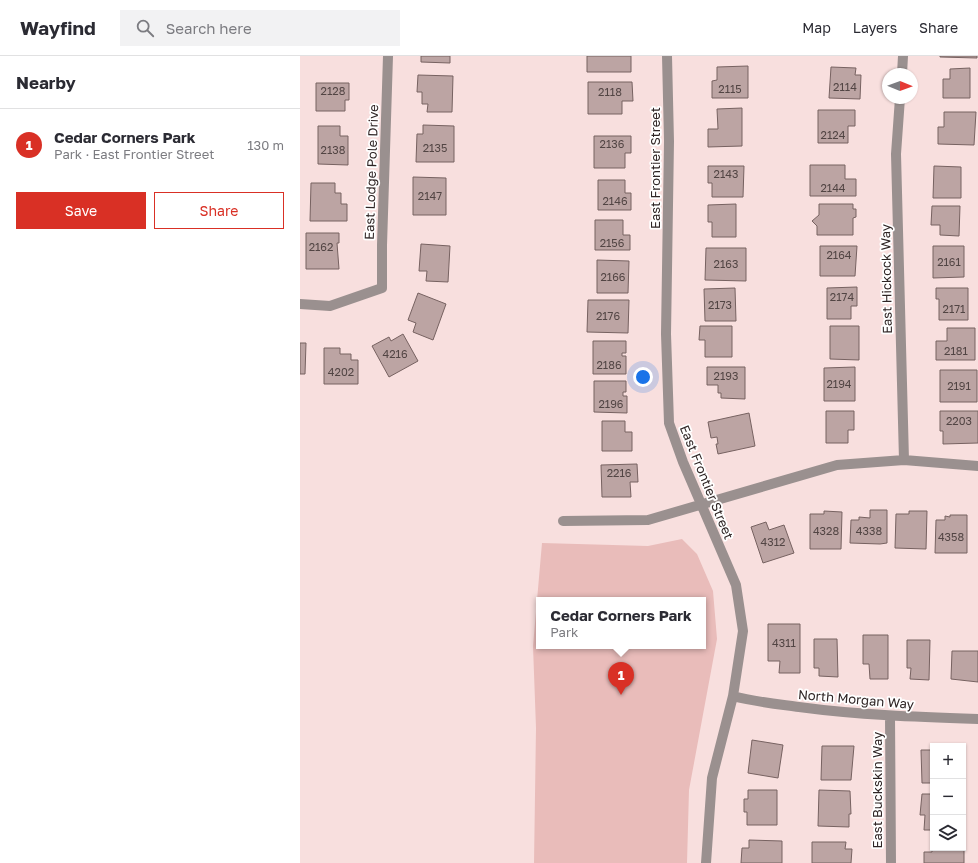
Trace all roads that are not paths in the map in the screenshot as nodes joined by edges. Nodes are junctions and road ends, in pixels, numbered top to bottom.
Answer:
1 (388, 56) edge
2 (668, 56) edge
3 (903, 56) edge
4 (902, 68) edge
5 (900, 104) edge
6 (300, 304) edge
7 (904, 460) junction
8 (978, 466) edge
9 (702, 505) junction
10 (563, 521) dead end
11 (733, 696) junction
12 (890, 716) junction
13 (978, 719) edge
14 (706, 863) edge
15 (891, 863) edge

1 - 6 street, East Lodge Pole Drive
2 - 9 street, East Frontier Street
3 - 4 street
5 - 7 street, East Hickock Way
7 - 8 street
7 - 9 street
9 - 10 street
9 - 11 street, East Frontier Street
11 - 12 street, North Morgan Way
11 - 14 street, East Frontier Street
12 - 13 street, North Morgan Way
12 - 15 street, East Buckskin Way

